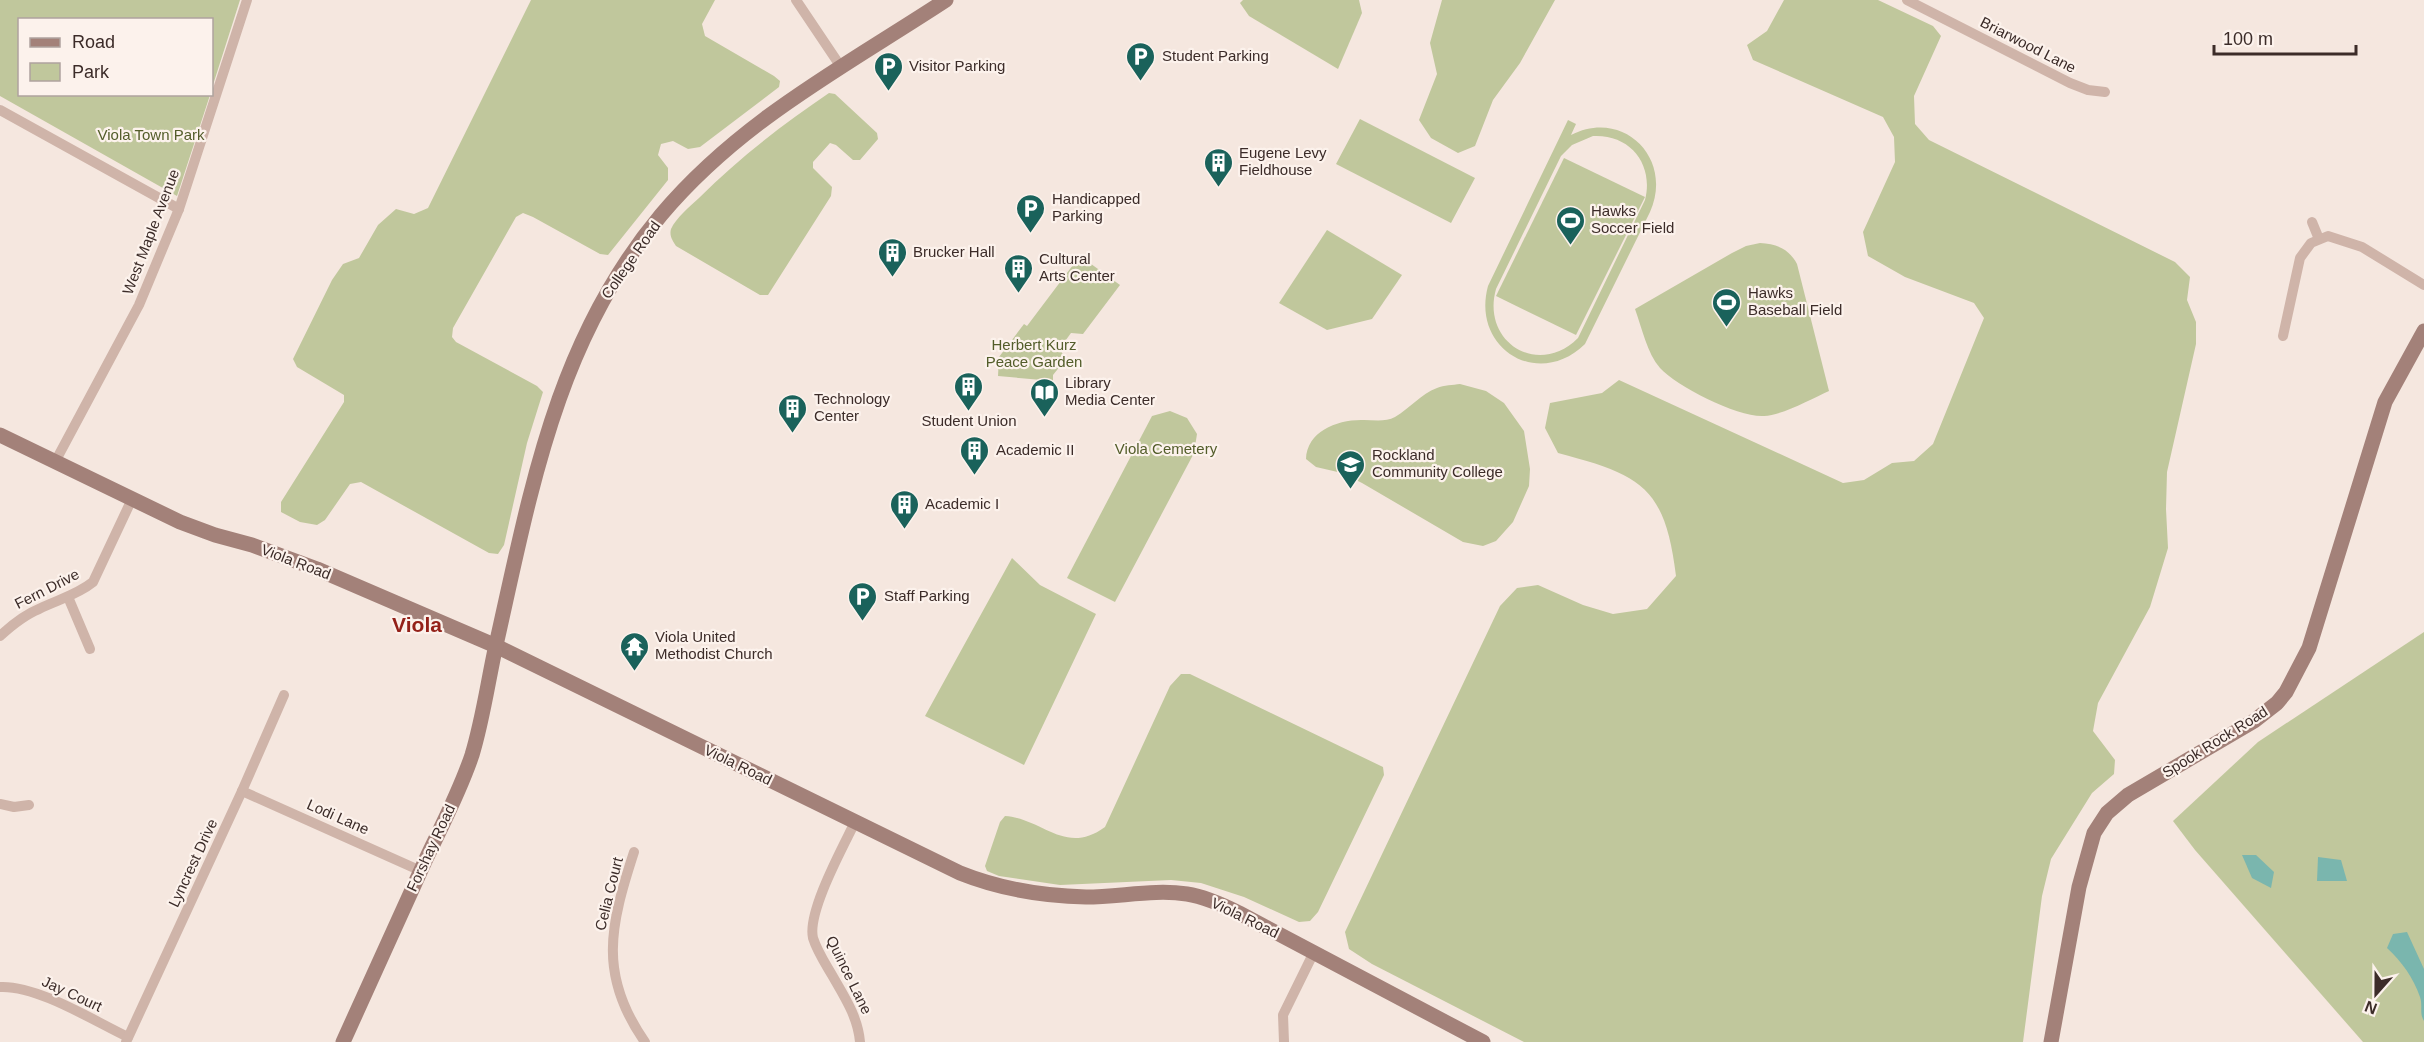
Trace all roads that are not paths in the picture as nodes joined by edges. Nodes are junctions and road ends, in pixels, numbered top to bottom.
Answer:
1 (246, 0) edge
2 (796, 0) edge
3 (946, 0) edge
4 (1907, 0) edge
5 (841, 67) junction
6 (2105, 92) dead end
7 (0, 110) edge
8 (179, 209) junction
9 (2312, 222) dead end
10 (2319, 239) junction
11 (2424, 285) edge
12 (2424, 331) edge
13 (2283, 336) dead end
14 (0, 435) edge
15 (55, 462) junction
16 (132, 499) junction
17 (68, 597) junction
18 (0, 636) edge
19 (496, 646) junction
20 (90, 649) dead end
21 (284, 695) dead end
22 (242, 791) junction
23 (0, 804) edge
24 (29, 805) dead end
25 (855, 822) junction
26 (634, 852) dead end
27 (421, 871) junction
28 (1314, 952) junction
29 (0, 987) edge
30 (127, 1040) edge
31 (343, 1042) edge
32 (645, 1042) edge
33 (860, 1042) edge
34 (1284, 1042) edge
35 (1483, 1042) edge
36 (2050, 1042) edge

1 - 8 street, West Maple Avenue
2 - 5 street
3 - 5 street, College Road
4 - 6 street, Briarwood Lane
5 - 19 street, College Road
7 - 8 street
8 - 15 street, West Maple Avenue
9 - 10 street
10 - 11 street
10 - 13 street
12 - 36 street, Spook Rock Road
14 - 15 street, Viola Road
15 - 16 street, Viola Road
16 - 17 street, Fern Drive
16 - 19 street, Viola Road
17 - 18 street, Fern Drive
17 - 20 street
19 - 25 street, Viola Road
19 - 27 street, Forshay Road
21 - 22 street, Lyncrest Drive
22 - 27 street, Lodi Lane
22 - 30 street, Lyncrest Drive
23 - 24 street
25 - 28 street, Viola Road
25 - 33 street, Quince Lane
26 - 32 street, Celia Court
27 - 31 street, Forshay Road
28 - 34 street
28 - 35 street, Viola Road
29 - 30 street, Jay Court

